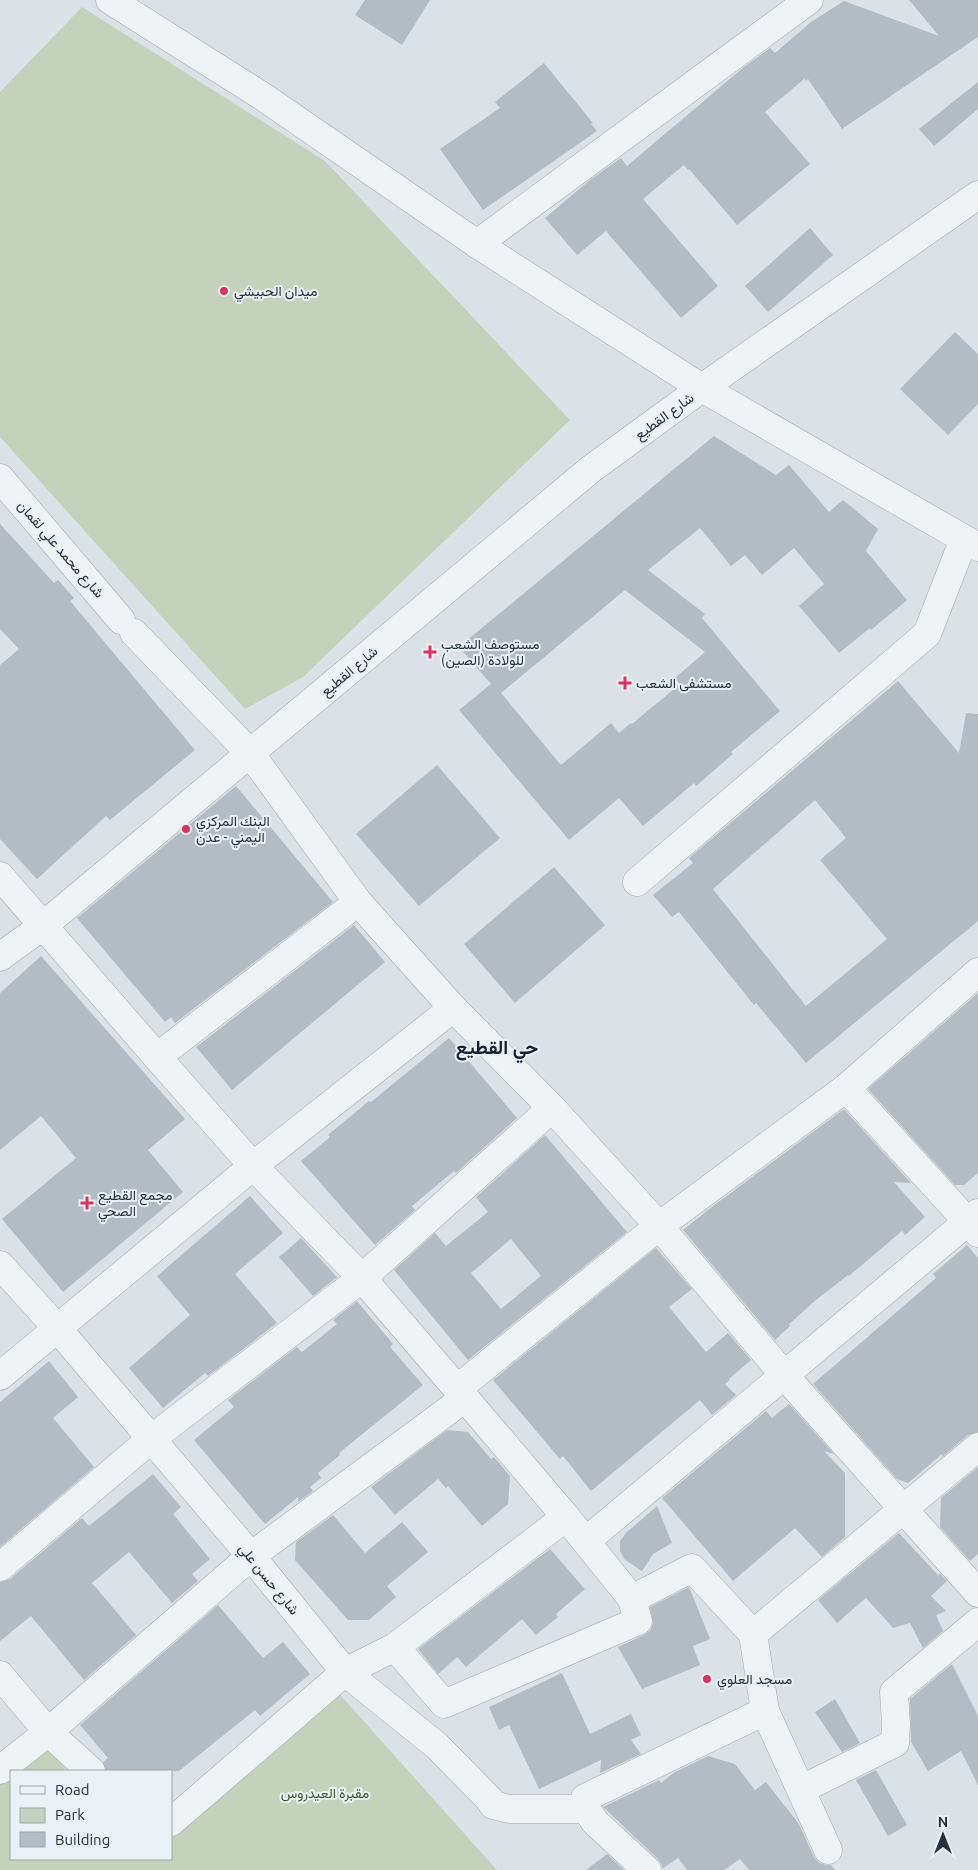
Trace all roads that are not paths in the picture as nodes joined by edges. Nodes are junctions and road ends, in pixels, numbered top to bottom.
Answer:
1 (110, 0) edge
2 (809, 0) edge
3 (978, 195) edge
4 (477, 244) junction
5 (702, 388) junction
6 (0, 478) edge
7 (971, 543) edge
8 (250, 753) junction
9 (0, 876) edge
10 (637, 882) dead end
11 (358, 902) junction
12 (44, 925) junction
13 (0, 957) edge
14 (978, 972) edge
15 (453, 1008) junction
16 (157, 1057) junction
17 (846, 1088) junction
18 (552, 1108) junction
19 (253, 1166) junction
20 (975, 1223) edge
21 (659, 1226) junction
22 (0, 1264) edge
23 (362, 1278) junction
24 (56, 1328) junction
25 (784, 1375) junction
26 (0, 1376) edge
27 (461, 1393) junction
28 (151, 1439) junction
29 (978, 1447) edge
30 (903, 1509) junction
31 (566, 1517) junction
32 (586, 1541) junction
33 (251, 1556) junction
34 (0, 1567) edge
35 (978, 1593) edge
36 (632, 1598) junction
37 (978, 1622) edge
38 (753, 1634) junction
39 (395, 1647) junction
40 (345, 1672) junction
41 (0, 1675) edge
42 (765, 1711) junction
43 (48, 1732) junction
44 (0, 1770) edge
45 (90, 1770) edge
46 (802, 1789) junction
47 (586, 1809) junction
48 (172, 1821) edge
49 (828, 1850) dead end
50 (647, 1870) edge

1 - 4 street
2 - 4 street
3 - 5 street, شارع القطيع
4 - 5 street
5 - 7 street
5 - 8 street, شارع القطيع
6 - 8 street, شارع محمد علي لقمان
7 - 10 street
8 - 11 street, شارع محمد علي لقمان
8 - 12 street, شارع القطيع
9 - 12 street
11 - 15 street, شارع محمد علي لقمان
11 - 16 street
12 - 13 street, شارع القطيع
12 - 16 street
14 - 17 street
15 - 18 street, شارع محمد علي لقمان
15 - 19 street
16 - 19 street
17 - 20 street
17 - 21 street
18 - 21 street, شارع محمد علي لقمان
18 - 23 street
19 - 23 street
19 - 24 street
20 - 25 street
21 - 25 street, شارع محمد علي لقمان
21 - 27 street
22 - 24 street, شارع حسن علي
23 - 27 street
23 - 28 street
24 - 26 street
24 - 28 street, شارع حسن علي
25 - 30 street, شارع محمد علي لقمان
25 - 32 street
27 - 31 street
27 - 33 street
28 - 33 street, شارع حسن علي
28 - 34 street
29 - 30 street
30 - 35 street, شارع محمد علي لقمان
30 - 38 street
31 - 32 street
31 - 39 street
32 - 36 street
33 - 40 street, شارع حسن علي
33 - 43 street
36 - 38 street
36 - 39 street
37 - 46 street
38 - 42 street
39 - 40 street
40 - 47 street, شارع حسن علي
40 - 48 street
41 - 43 street
42 - 46 street
42 - 47 street
43 - 44 street
43 - 45 street
46 - 49 street
47 - 50 street

